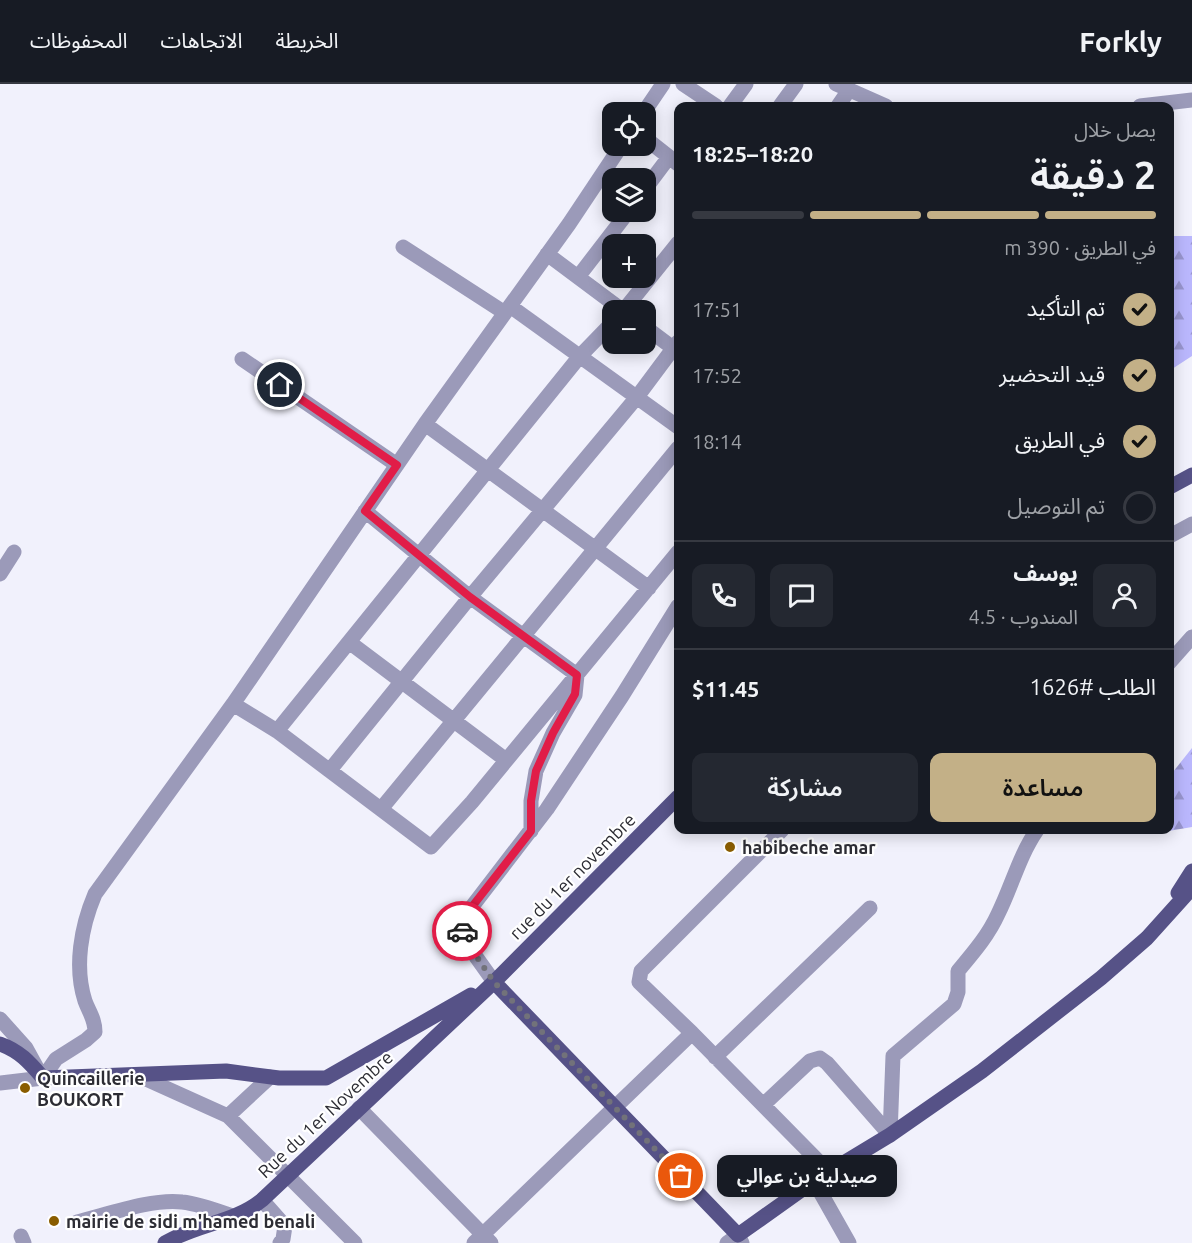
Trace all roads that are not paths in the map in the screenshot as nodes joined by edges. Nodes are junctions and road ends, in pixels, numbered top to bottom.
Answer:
1 (663, 84) edge
2 (683, 84) edge
3 (746, 84) edge
4 (796, 84) edge
5 (842, 87) edge
6 (1192, 100) edge
7 (651, 102) edge
8 (710, 102) edge
9 (733, 102) edge
10 (783, 102) edge
11 (839, 102) edge
12 (877, 102) edge
13 (1174, 102) edge
14 (656, 146) edge
15 (614, 156) edge
16 (674, 160) edge
17 (656, 178) edge
18 (403, 247) dead end
19 (602, 251) edge
20 (674, 251) edge
21 (547, 254) junction
22 (656, 267) edge
23 (578, 277) junction
24 (609, 300) edge
25 (508, 309) junction
26 (602, 333) edge
27 (656, 333) edge
28 (674, 344) edge
29 (674, 348) edge
30 (580, 356) junction
31 (242, 359) dead end
32 (637, 397) junction
33 (425, 424) junction
34 (674, 424) edge
35 (674, 453) edge
36 (397, 465) junction
37 (489, 469) junction
38 (1192, 475) edge
39 (1174, 485) edge
40 (544, 510) junction
41 (365, 511) junction
42 (1192, 524) edge
43 (1174, 534) edge
44 (596, 549) junction
45 (14, 552) dead end
46 (418, 555) junction
47 (674, 557) edge
48 (0, 574) edge
49 (649, 588) junction
50 (470, 597) junction
51 (674, 612) edge
52 (523, 636) junction
53 (1192, 637) edge
54 (349, 642) junction
55 (1174, 657) edge
56 (577, 675) junction
57 (401, 681) junction
58 (233, 704) junction
59 (454, 721) junction
60 (277, 731) junction
61 (506, 760) junction
62 (330, 770) junction
63 (674, 801) edge
64 (381, 809) junction
65 (531, 831) junction
66 (778, 834) edge
67 (1034, 834) edge
68 (1192, 871) edge
69 (1192, 888) edge
70 (870, 908) dead end
71 (1147, 938) junction
72 (494, 982) junction
73 (0, 1019) edge
74 (692, 1033) junction
75 (0, 1044) edge
76 (715, 1057) junction
77 (137, 1075) junction
78 (270, 1077) junction
79 (43, 1078) junction
80 (0, 1083) edge
81 (763, 1105) junction
82 (359, 1108) junction
83 (614, 1108) junction
84 (228, 1116) junction
85 (890, 1134) junction
86 (829, 1172) junction
87 (289, 1175) junction
88 (814, 1181) junction
89 (262, 1200) junction
90 (235, 1217) junction
91 (77, 1222) dead end
92 (283, 1239) edge
93 (483, 1240) edge
94 (736, 1240) edge
95 (165, 1243) edge
96 (355, 1243) edge
97 (849, 1243) edge

1 - 7 street
2 - 8 street
3 - 9 street
4 - 10 street
5 - 11 street
5 - 12 street
6 - 13 street
14 - 16 street
15 - 21 street
16 - 17 street
18 - 25 street
19 - 23 street
20 - 22 street
21 - 23 street
21 - 25 street
23 - 24 street
25 - 30 street
25 - 33 street
26 - 30 street
27 - 28 street
29 - 32 street
30 - 32 street
30 - 37 street
31 - 36 street
32 - 34 street
32 - 40 street
33 - 36 street
33 - 37 street
35 - 44 street
36 - 41 street
37 - 40 street
37 - 46 street
38 - 39 main road
40 - 44 street
40 - 50 street
41 - 46 street
41 - 58 street
42 - 43 street
44 - 49 street
44 - 52 street
45 - 48 street
46 - 50 street
46 - 54 street
47 - 49 street
49 - 56 street
50 - 52 street
50 - 57 street
51 - 65 street
52 - 56 street
52 - 59 street
53 - 55 street
54 - 57 street
54 - 60 street
56 - 61 street
56 - 65 street
57 - 59 street
57 - 62 street
58 - 60 street
58 - 79 street
59 - 61 street
59 - 64 street
60 - 62 street
61 - 64 street
62 - 64 street
63 - 72 main road, rue du 1er novembre
65 - 72 street
66 - 74 street
67 - 85 street
68 - 71 main road
69 - 71 main road
70 - 76 street
71 - 85 main road
72 - 78 main road
72 - 82 main road, Rue du 1er Novembre
72 - 83 main road
73 - 79 street
74 - 76 street
74 - 83 street
75 - 79 main road
76 - 81 street
77 - 78 main road
77 - 79 main road
77 - 84 street
78 - 84 street
79 - 80 street
81 - 85 street
81 - 86 street
82 - 87 main road, Rue du 1er Novembre
82 - 93 street
83 - 93 street
83 - 94 main road
84 - 87 street
85 - 86 main road
86 - 88 main road
87 - 89 main road, Rue du 1er Novembre
87 - 96 street
88 - 94 main road
88 - 97 street
89 - 90 main road, Rue du 1er Novembre
89 - 92 street
90 - 91 street
90 - 95 main road, Rue du 1er Novembre

